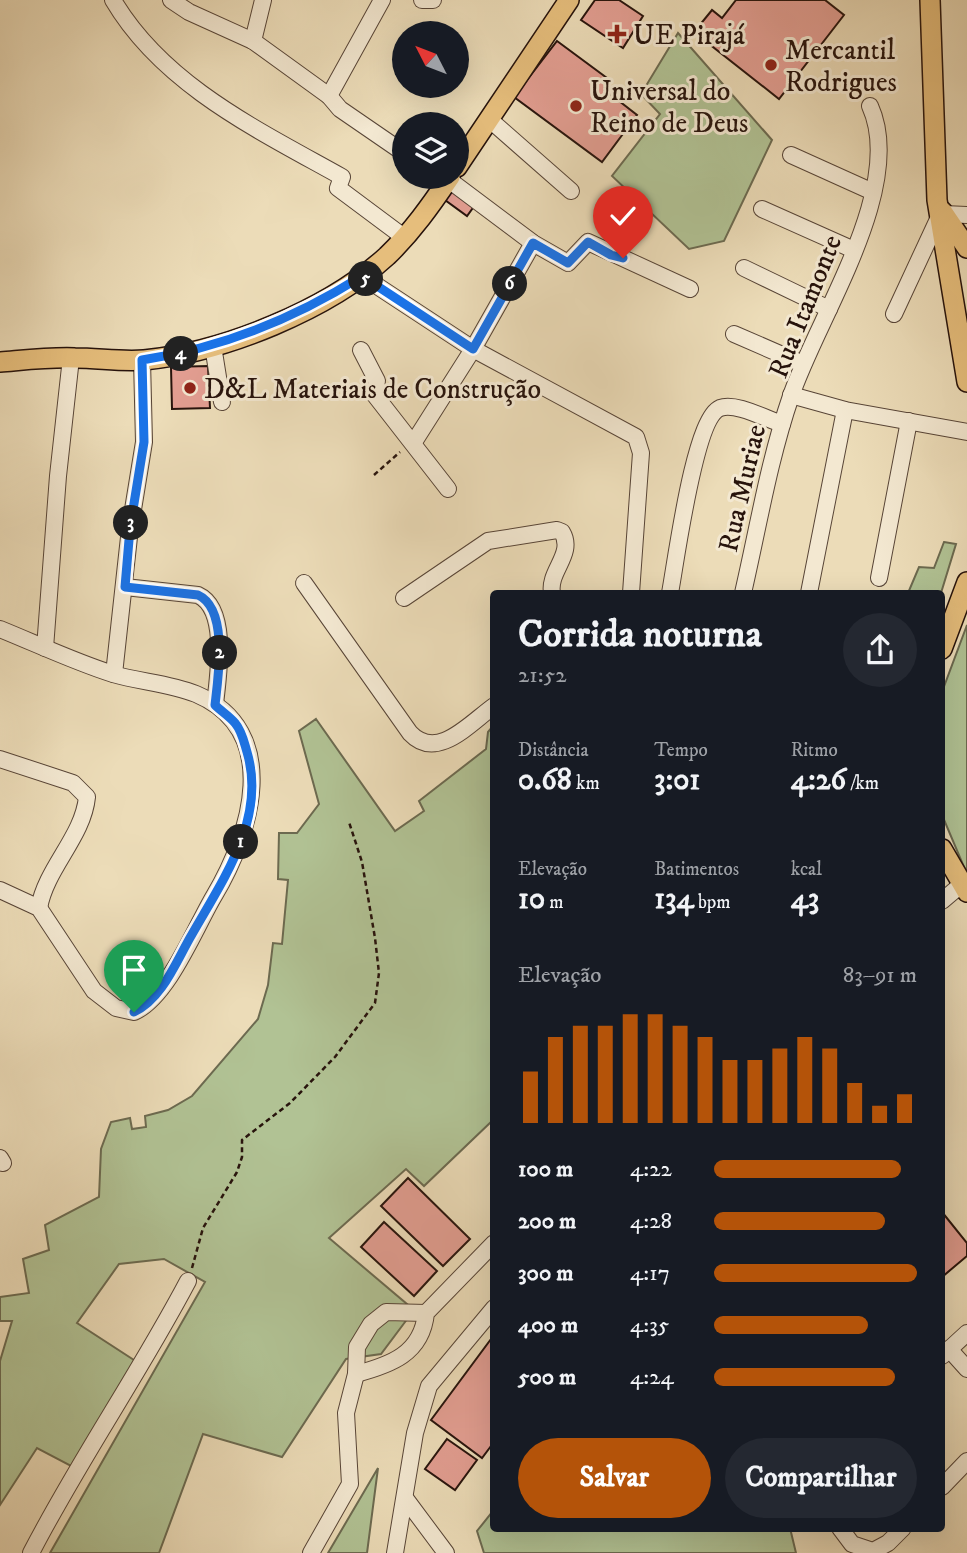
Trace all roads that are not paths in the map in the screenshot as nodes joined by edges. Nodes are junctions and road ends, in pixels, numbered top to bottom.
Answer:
1 (113, 0) edge
2 (171, 0) edge
3 (262, 0) edge
4 (382, 0) edge
5 (422, 0) edge
6 (433, 0) edge
7 (569, 0) edge
8 (930, 0) edge
9 (253, 41) junction
10 (329, 96) junction
11 (870, 106) dead end
12 (489, 119) junction
13 (392, 145) edge
14 (469, 148) edge
15 (791, 155) dead end
16 (440, 189) edge
17 (467, 189) edge
18 (571, 191) dead end
19 (873, 192) junction
20 (762, 209) dead end
21 (940, 211) junction
22 (967, 215) edge
23 (405, 238) junction
24 (533, 243) junction
25 (967, 248) edge
26 (854, 250) junction
27 (744, 268) dead end
28 (958, 271) edge
29 (362, 276) junction
30 (690, 289) dead end
31 (960, 295) edge
32 (829, 309) junction
33 (894, 314) dead end
34 (734, 334) dead end
35 (213, 346) junction
36 (473, 349) junction
37 (361, 350) dead end
38 (71, 358) junction
39 (142, 360) junction
40 (0, 362) edge
41 (803, 364) junction
42 (966, 365) edge
43 (791, 395) junction
44 (222, 402) dead end
45 (845, 410) junction
46 (909, 421) junction
47 (782, 424) junction
48 (967, 432) edge
49 (414, 442) junction
50 (448, 489) dead end
51 (879, 578) dead end
52 (967, 582) edge
53 (304, 583) dead end
54 (125, 587) junction
55 (552, 590) edge
56 (631, 590) edge
57 (671, 590) edge
58 (744, 590) edge
59 (810, 590) edge
60 (404, 598) dead end
61 (0, 629) edge
62 (945, 641) edge
63 (45, 648) junction
64 (114, 674) junction
65 (215, 705) junction
66 (490, 709) edge
67 (0, 759) edge
68 (945, 857) edge
69 (955, 880) edge
70 (0, 890) edge
71 (945, 896) edge
72 (39, 908) junction
73 (490, 1247) edge
74 (188, 1281) road end
75 (426, 1313) junction
76 (490, 1313) edge
77 (967, 1333) edge
78 (945, 1352) edge
79 (967, 1369) edge
80 (356, 1374) junction
81 (967, 1461) edge
82 (945, 1484) edge
83 (405, 1498) junction
84 (843, 1532) edge
85 (899, 1532) edge
86 (31, 1553) edge
87 (311, 1553) edge
88 (395, 1553) edge
89 (446, 1553) edge

1 - 23 street
2 - 9 street
3 - 9 street
4 - 10 street
5 - 6 street
7 - 12 main road
8 - 21 main road
9 - 10 street
10 - 13 street
11 - 19 street, Rua Itamonte
12 - 14 main road
12 - 18 street
15 - 19 street
16 - 23 main road
17 - 24 street
19 - 26 street, Rua Itamonte
20 - 26 street
21 - 22 street
21 - 25 main road
21 - 28 main road
21 - 33 street
23 - 29 main road
24 - 30 street
24 - 36 street
26 - 32 street, Rua Itamonte
27 - 32 street
28 - 31 main road
29 - 35 main road
29 - 36 street
31 - 42 main road
32 - 41 street, Rua Itamonte
34 - 41 street
35 - 39 main road
35 - 44 street
36 - 49 street
36 - 56 street
37 - 49 street
38 - 39 main road
38 - 40 main road
38 - 63 street
39 - 54 street
41 - 43 street, Rua Itamonte
43 - 45 street, Rua Itamonte
43 - 47 street, Rua Muriae
45 - 46 street, Rua Itamonte
45 - 59 street
46 - 48 street, Rua Itamonte
46 - 51 street
47 - 57 street
47 - 58 street, Rua Muriae
49 - 50 street
52 - 62 main road
53 - 66 street
54 - 64 street
54 - 65 street
55 - 60 street
61 - 63 street
63 - 64 street
64 - 65 street
65 - 72 street
67 - 72 street
68 - 69 main road
69 - 71 street
70 - 72 street
73 - 75 street
74 - 86 street
75 - 80 street
75 - 80 street
76 - 83 street
77 - 78 street
78 - 79 street
80 - 87 street
81 - 82 street
83 - 88 street
83 - 89 street
84 - 85 street

